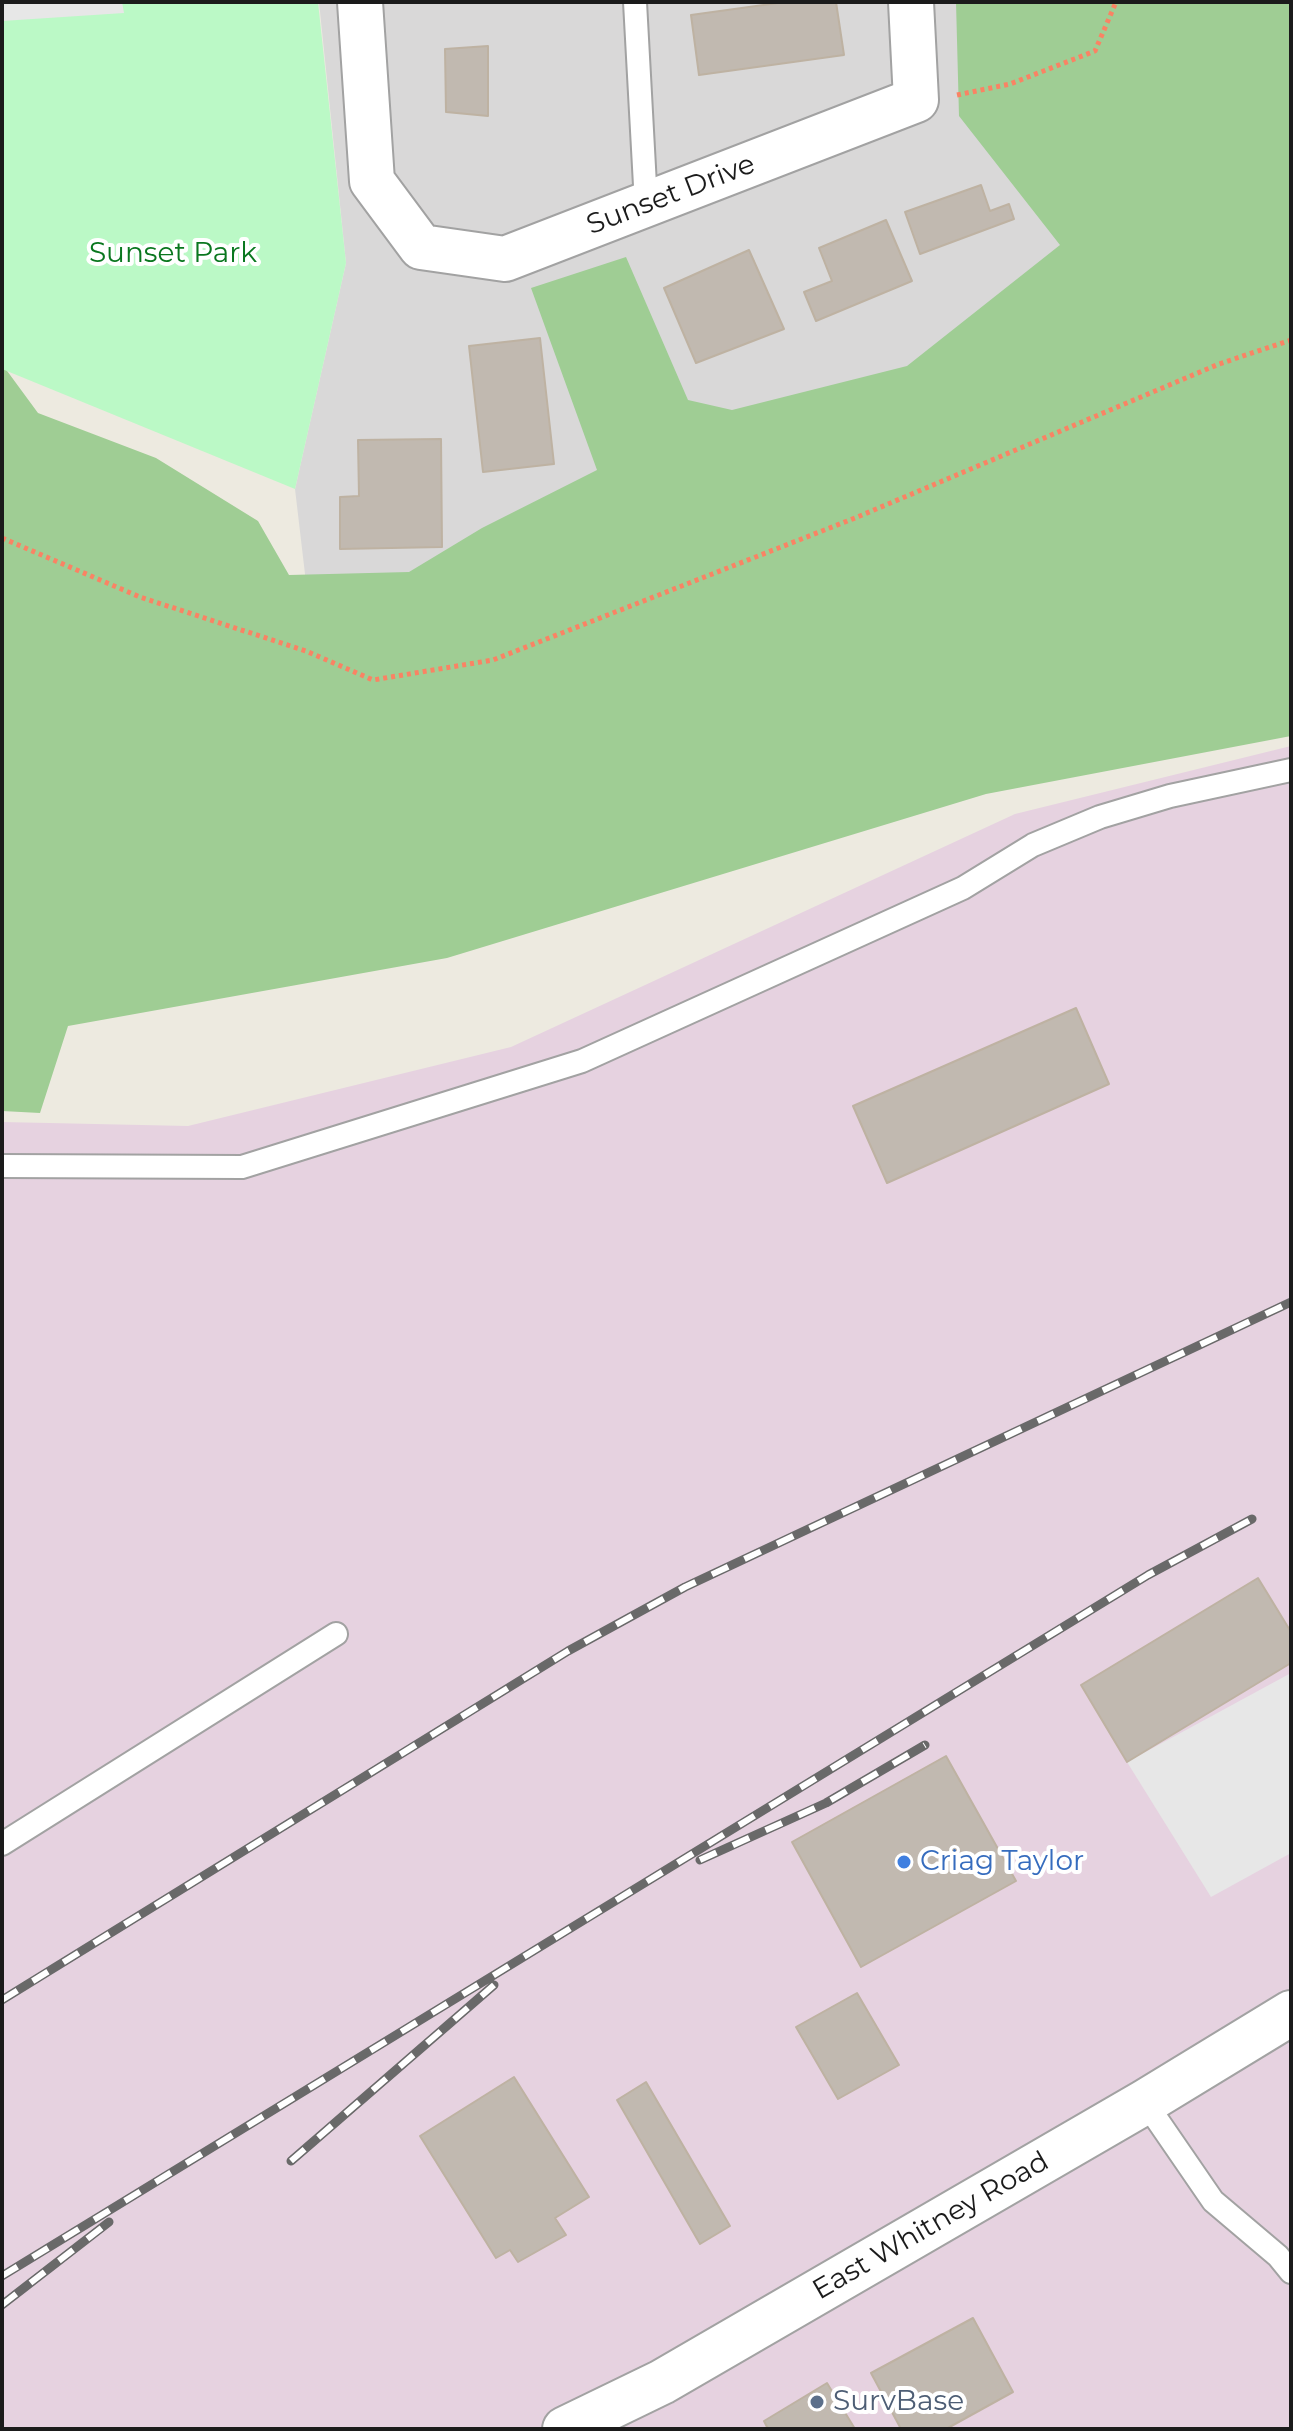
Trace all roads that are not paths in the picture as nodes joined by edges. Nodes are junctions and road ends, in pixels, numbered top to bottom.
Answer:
1 (360, 2) edge
2 (635, 2) edge
3 (911, 2) edge
4 (646, 204) junction
5 (1291, 770) edge
6 (2, 1166) edge
7 (336, 1634) dead end
8 (2, 1844) edge
9 (1291, 2013) edge
10 (1145, 2102) junction
11 (1287, 2257) edge
12 (565, 2429) edge

1 - 4 street, Sunset Drive
2 - 4 lane
3 - 4 street, Sunset Drive
5 - 6 lane
7 - 8 lane
9 - 10 street, East Whitney Road
10 - 11 lane
10 - 12 street, East Whitney Road

